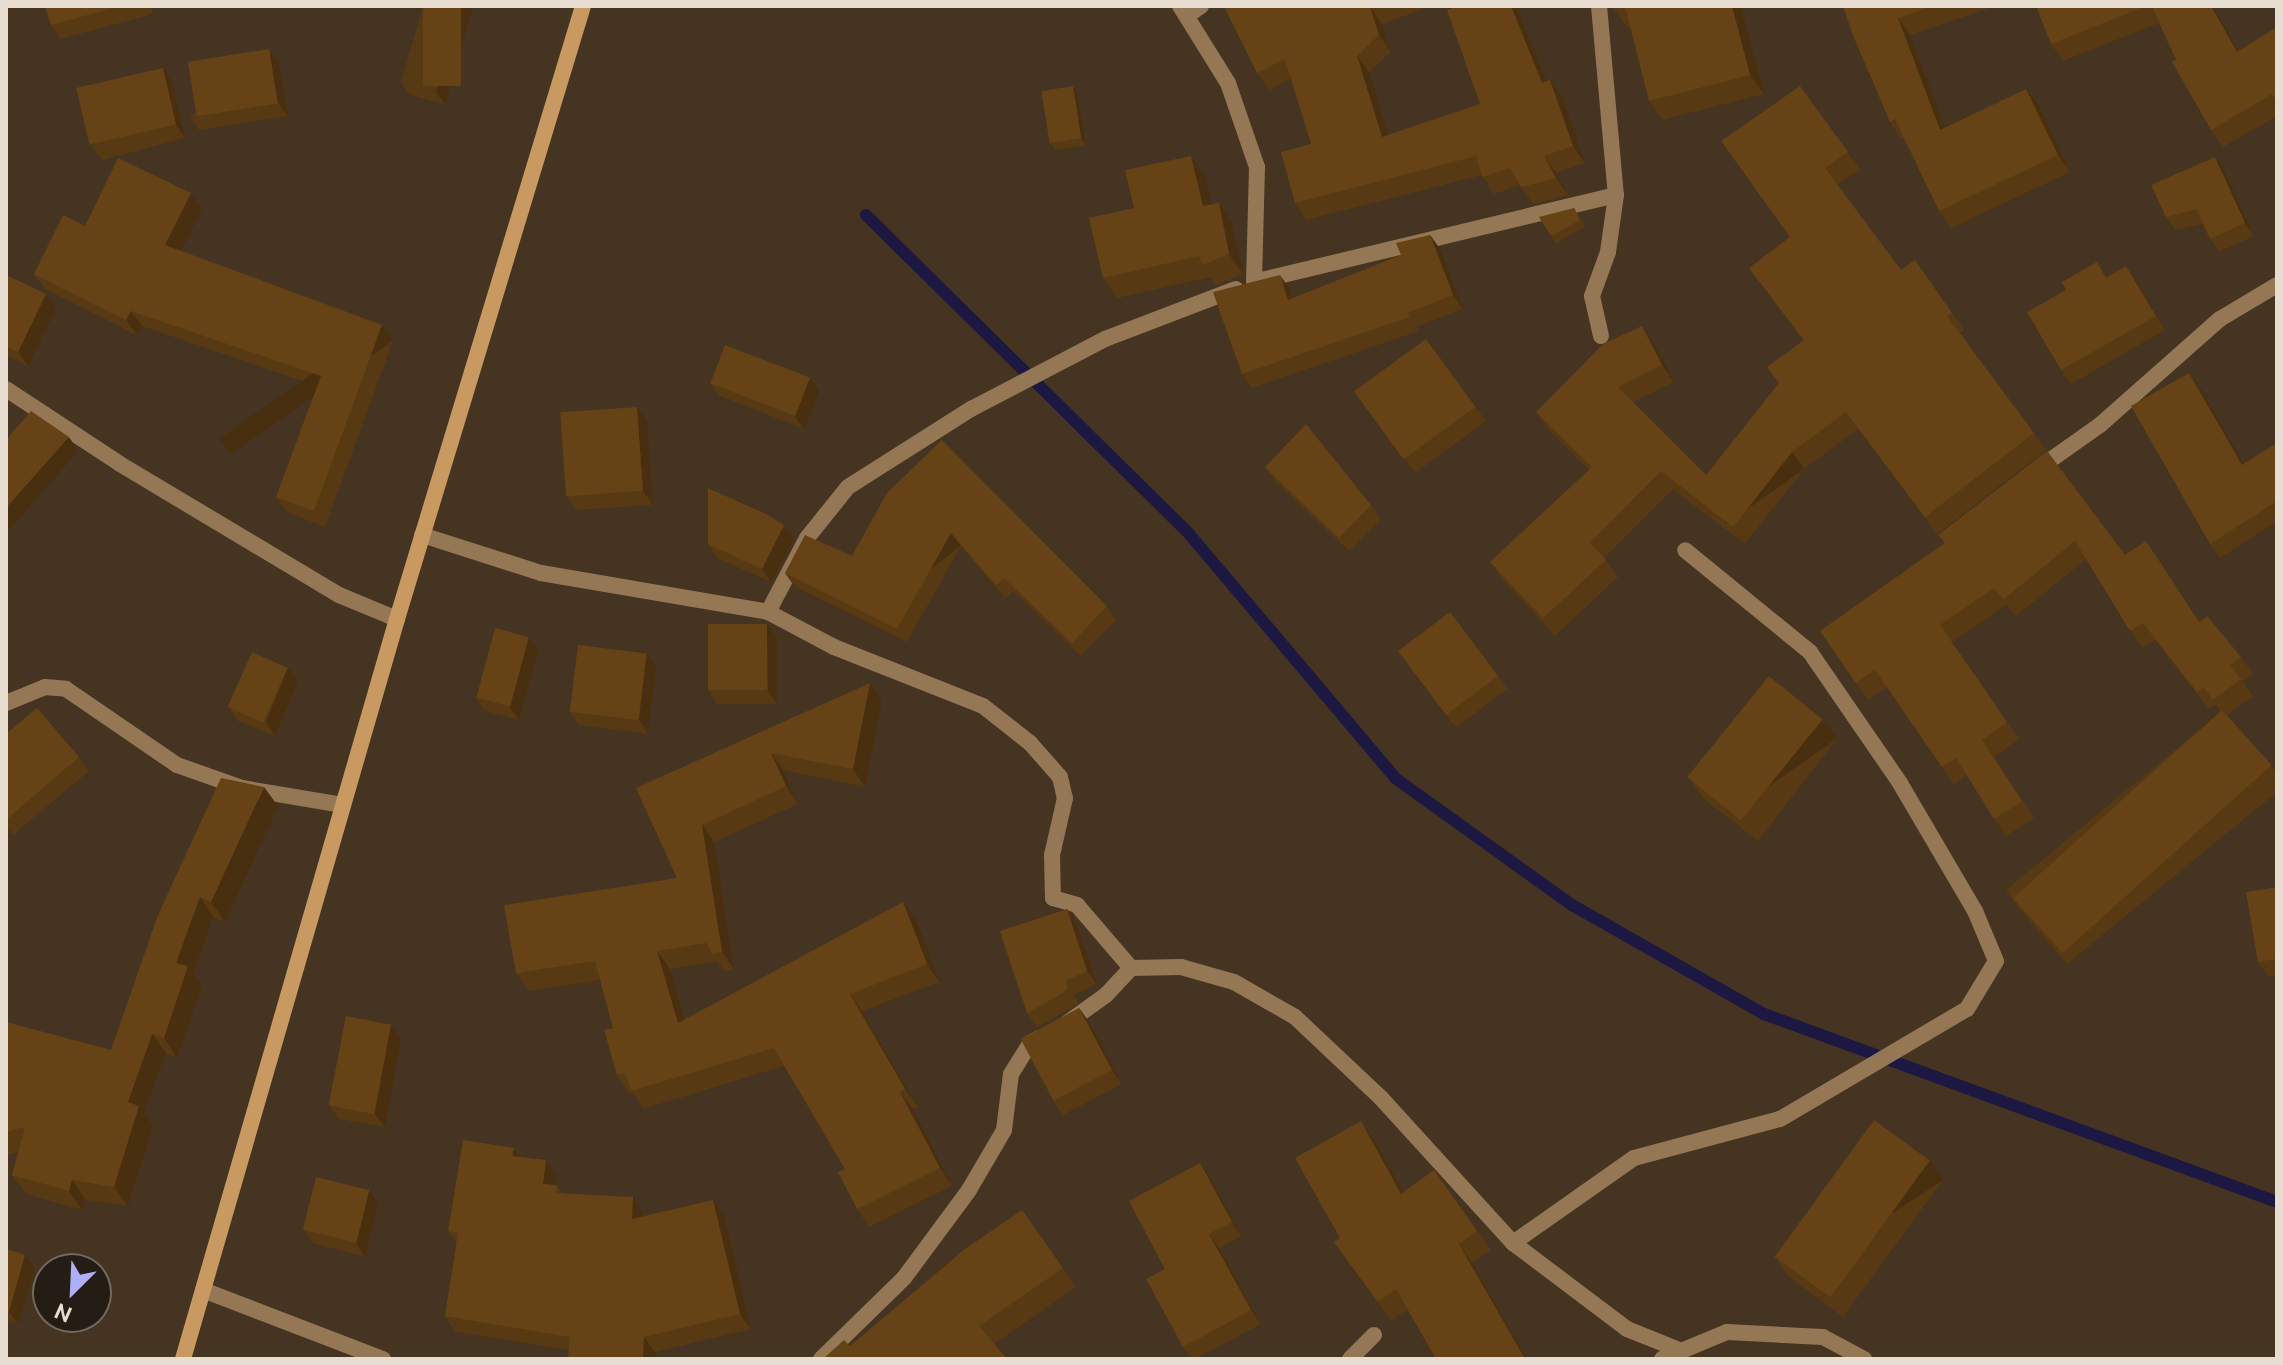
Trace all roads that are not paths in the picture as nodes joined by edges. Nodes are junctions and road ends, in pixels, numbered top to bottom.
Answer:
1 (583, 6) edge
2 (1599, 6) edge
3 (1190, 9) edge
4 (1616, 195) junction
5 (1254, 282) junction
6 (2277, 285) edge
7 (1601, 336) dead end
8 (6, 389) edge
9 (2014, 486) edge
10 (422, 535) junction
11 (1685, 550) dead end
12 (768, 612) junction
13 (397, 619) junction
14 (6, 703) edge
15 (343, 805) junction
16 (1131, 968) junction
17 (1513, 1243) junction
18 (203, 1290) junction
19 (1374, 1335) dead end
20 (1677, 1349) junction
21 (183, 1359) edge
22 (383, 1359) edge
23 (821, 1359) edge
24 (1350, 1359) edge
25 (1662, 1359) edge
26 (1864, 1359) edge

1 - 10 main road
2 - 4 street
3 - 5 street
4 - 5 street
4 - 7 street
5 - 12 street
6 - 9 street
8 - 13 street
10 - 12 street
10 - 13 main road
11 - 17 street
12 - 16 street
13 - 15 main road
14 - 15 street
15 - 18 main road
16 - 17 street
16 - 23 street
17 - 20 street
18 - 21 main road
18 - 22 street
19 - 24 street
20 - 25 street
20 - 26 street

